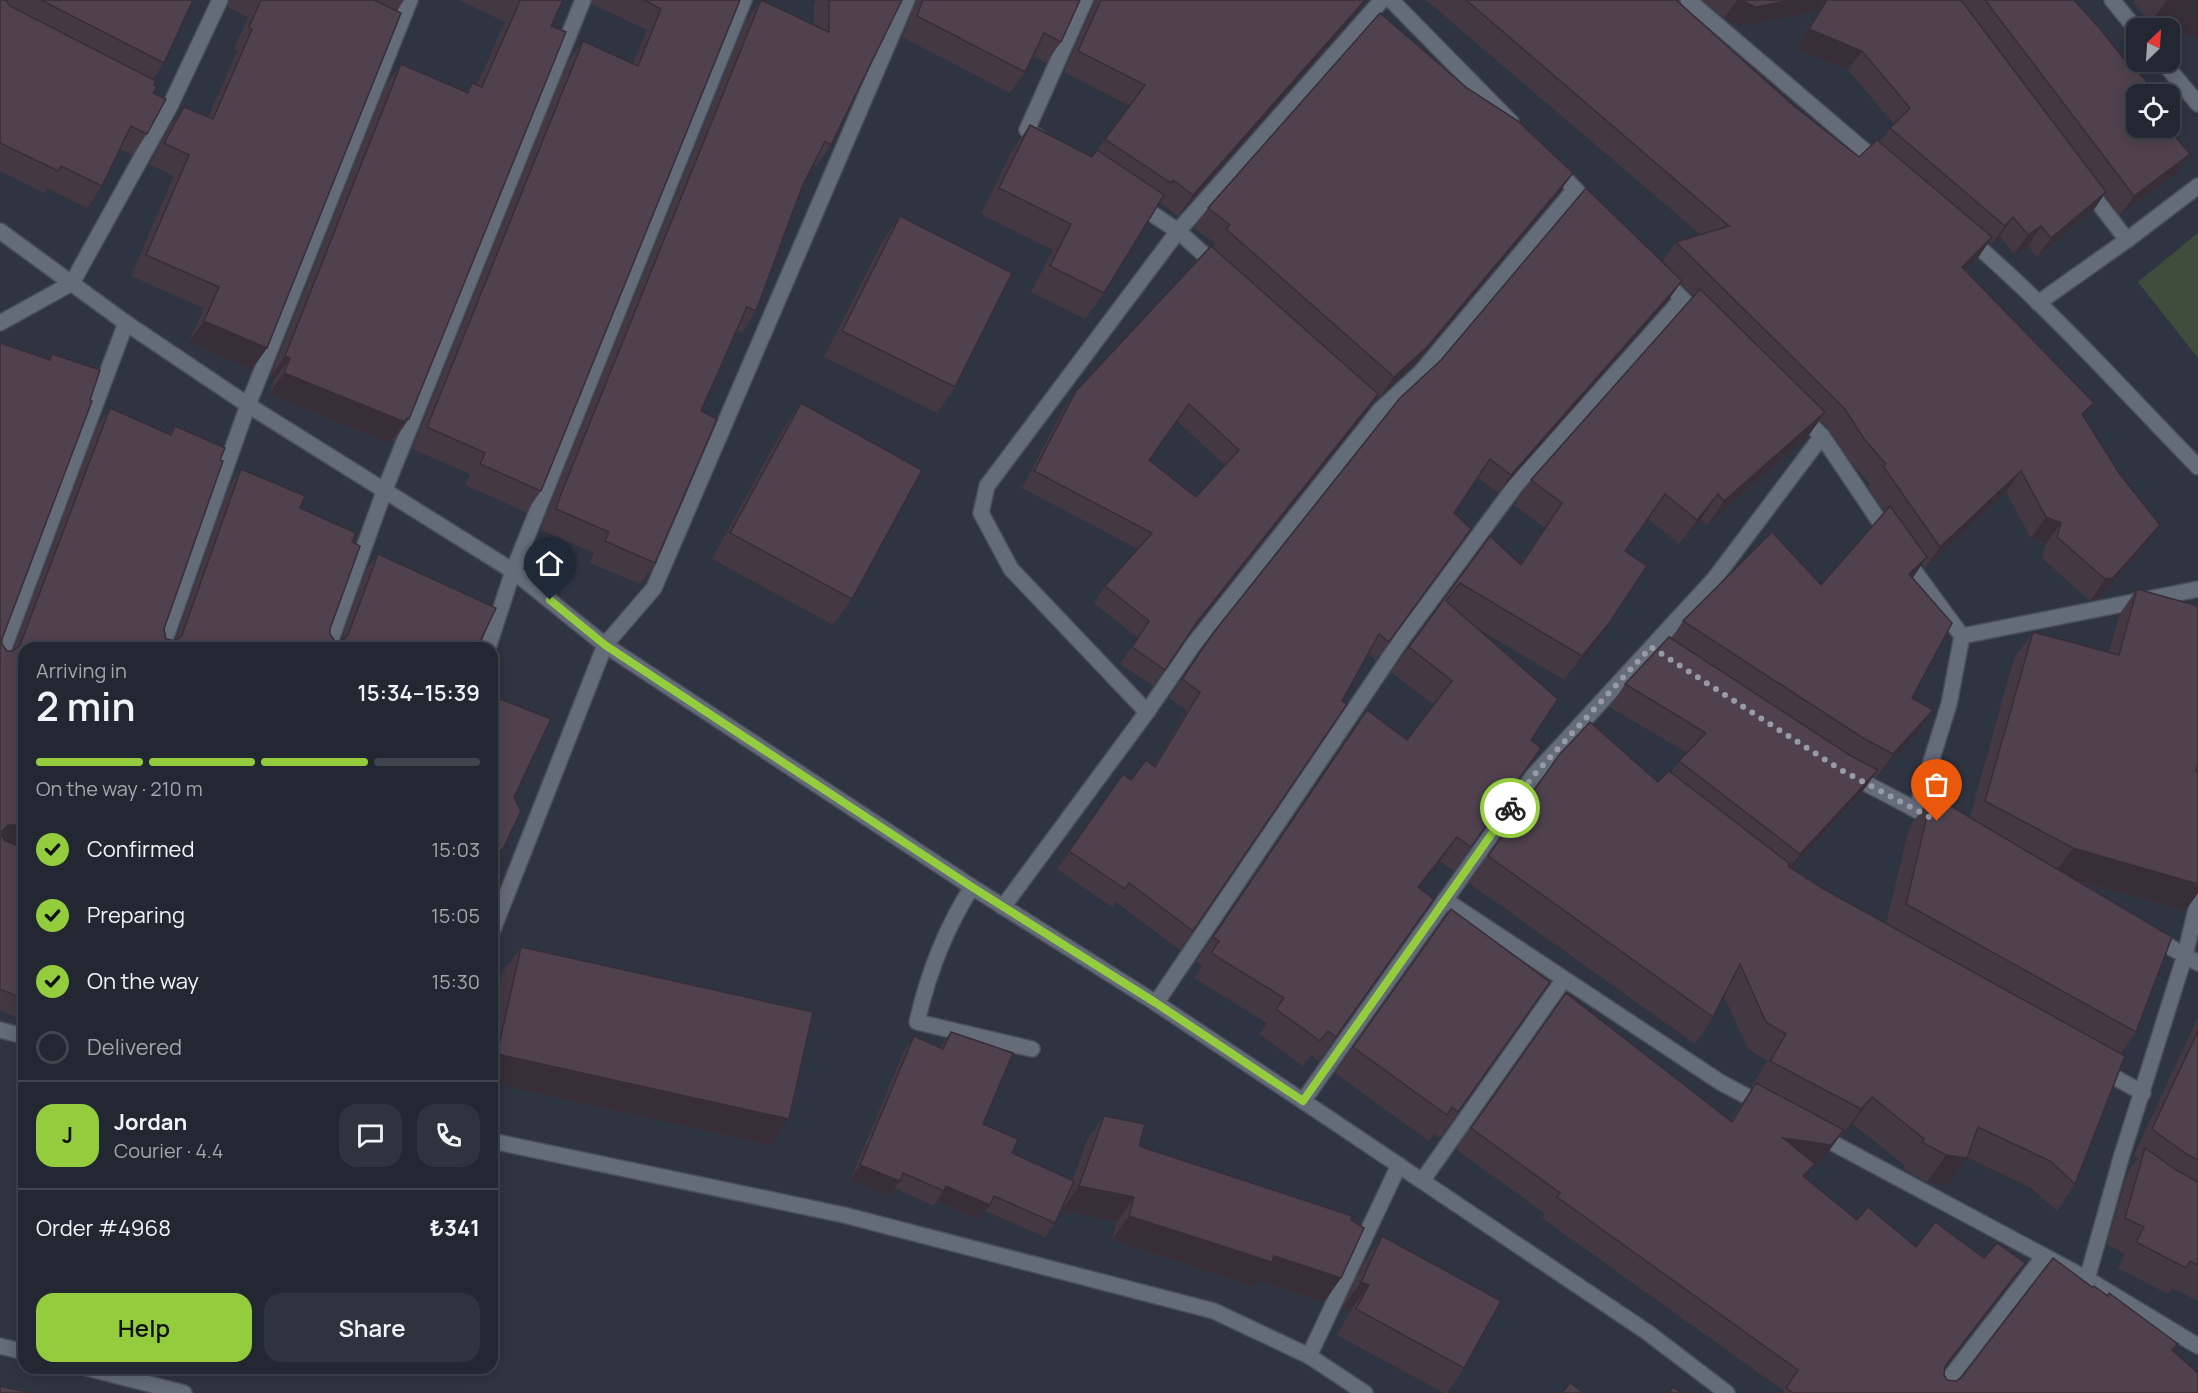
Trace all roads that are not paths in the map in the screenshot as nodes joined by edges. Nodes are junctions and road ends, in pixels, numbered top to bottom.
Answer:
1 (220, 0) edge
2 (410, 0) edge
3 (583, 0) edge
4 (744, 0) edge
5 (907, 0) edge
6 (1085, 0) edge
7 (1382, 0) edge
8 (1391, 0) edge
9 (1688, 0) edge
10 (2112, 0) edge
11 (2127, 18) edge
12 (2171, 72) edge
13 (2198, 104) edge
14 (1521, 132) edge
15 (1055, 149) edge
16 (1544, 156) edge
17 (1892, 174) edge
18 (2078, 175) edge
19 (2198, 186) edge
20 (1575, 189) junction
21 (1122, 193) edge
22 (1608, 223) edge
23 (1954, 227) edge
24 (0, 231) edge
25 (1178, 231) junction
26 (2127, 240) junction
27 (1649, 265) edge
28 (1231, 278) edge
29 (72, 283) junction
30 (1682, 299) junction
31 (2038, 303) junction
32 (0, 323) edge
33 (126, 323) junction
34 (1715, 331) edge
35 (1781, 396) edge
36 (248, 405) junction
37 (1822, 436) junction
38 (2198, 467) edge
39 (385, 489) junction
40 (513, 571) junction
41 (2198, 589) edge
42 (1962, 636) junction
43 (164, 642) edge
44 (330, 642) edge
45 (490, 642) edge
46 (605, 645) junction
47 (0, 658) edge
48 (1148, 712) junction
49 (1841, 770) edge
50 (1916, 810) junction
51 (1937, 821) edge
52 (972, 887) junction
53 (1445, 900) junction
54 (2198, 901) edge
55 (1003, 907) junction
56 (498, 917) edge
57 (2133, 927) edge
58 (2192, 959) edge
59 (1563, 979) junction
60 (1156, 1003) junction
61 (0, 1030) edge
62 (18, 1034) edge
63 (1032, 1049) dead end
64 (2080, 1058) edge
65 (2143, 1093) junction
66 (1303, 1101) junction
67 (1773, 1110) edge
68 (1804, 1127) edge
69 (498, 1142) edge
70 (2121, 1158) junction
71 (1398, 1165) junction
72 (2137, 1170) edge
73 (1422, 1181) junction
74 (2044, 1256) junction
75 (2087, 1279) junction
76 (0, 1346) edge
77 (2198, 1347) edge
78 (18, 1350) edge
79 (1309, 1356) junction
80 (106, 1374) edge
81 (152, 1389) edge
82 (184, 1393) edge
83 (1365, 1393) edge
84 (1727, 1393) edge
85 (1938, 1393) edge

1 - 29 street
2 - 36 street
3 - 39 street
4 - 40 street
5 - 46 street
6 - 15 street
7 - 25 street
8 - 14 street
9 - 17 street
10 - 11 street
12 - 13 street
16 - 20 street
18 - 26 street
19 - 26 street
20 - 22 street
20 - 48 street
21 - 25 street
23 - 31 street
24 - 29 street
25 - 28 street
25 - 48 street
26 - 31 street
27 - 30 street
29 - 32 street
29 - 33 street
30 - 34 street
30 - 60 street
31 - 38 street
33 - 36 street
33 - 47 street
35 - 37 street
36 - 39 street
36 - 43 street
37 - 42 street
37 - 53 street
39 - 40 street
39 - 44 street
40 - 45 street
40 - 46 street
41 - 42 street
42 - 50 street
46 - 52 street
46 - 56 street
48 - 55 street
49 - 50 street
50 - 51 street
52 - 55 street
52 - 63 street
53 - 59 street
53 - 66 street
54 - 58 street
55 - 60 street
57 - 58 street
58 - 65 street
59 - 67 street
59 - 73 street
60 - 66 street
61 - 62 street
64 - 65 street
65 - 70 street
66 - 71 street
68 - 74 street
69 - 79 street
70 - 72 street
70 - 75 street
71 - 73 street
71 - 79 street
73 - 84 street
74 - 75 street
74 - 85 street
75 - 77 street
76 - 78 street
79 - 83 street
80 - 81 street
81 - 82 street

